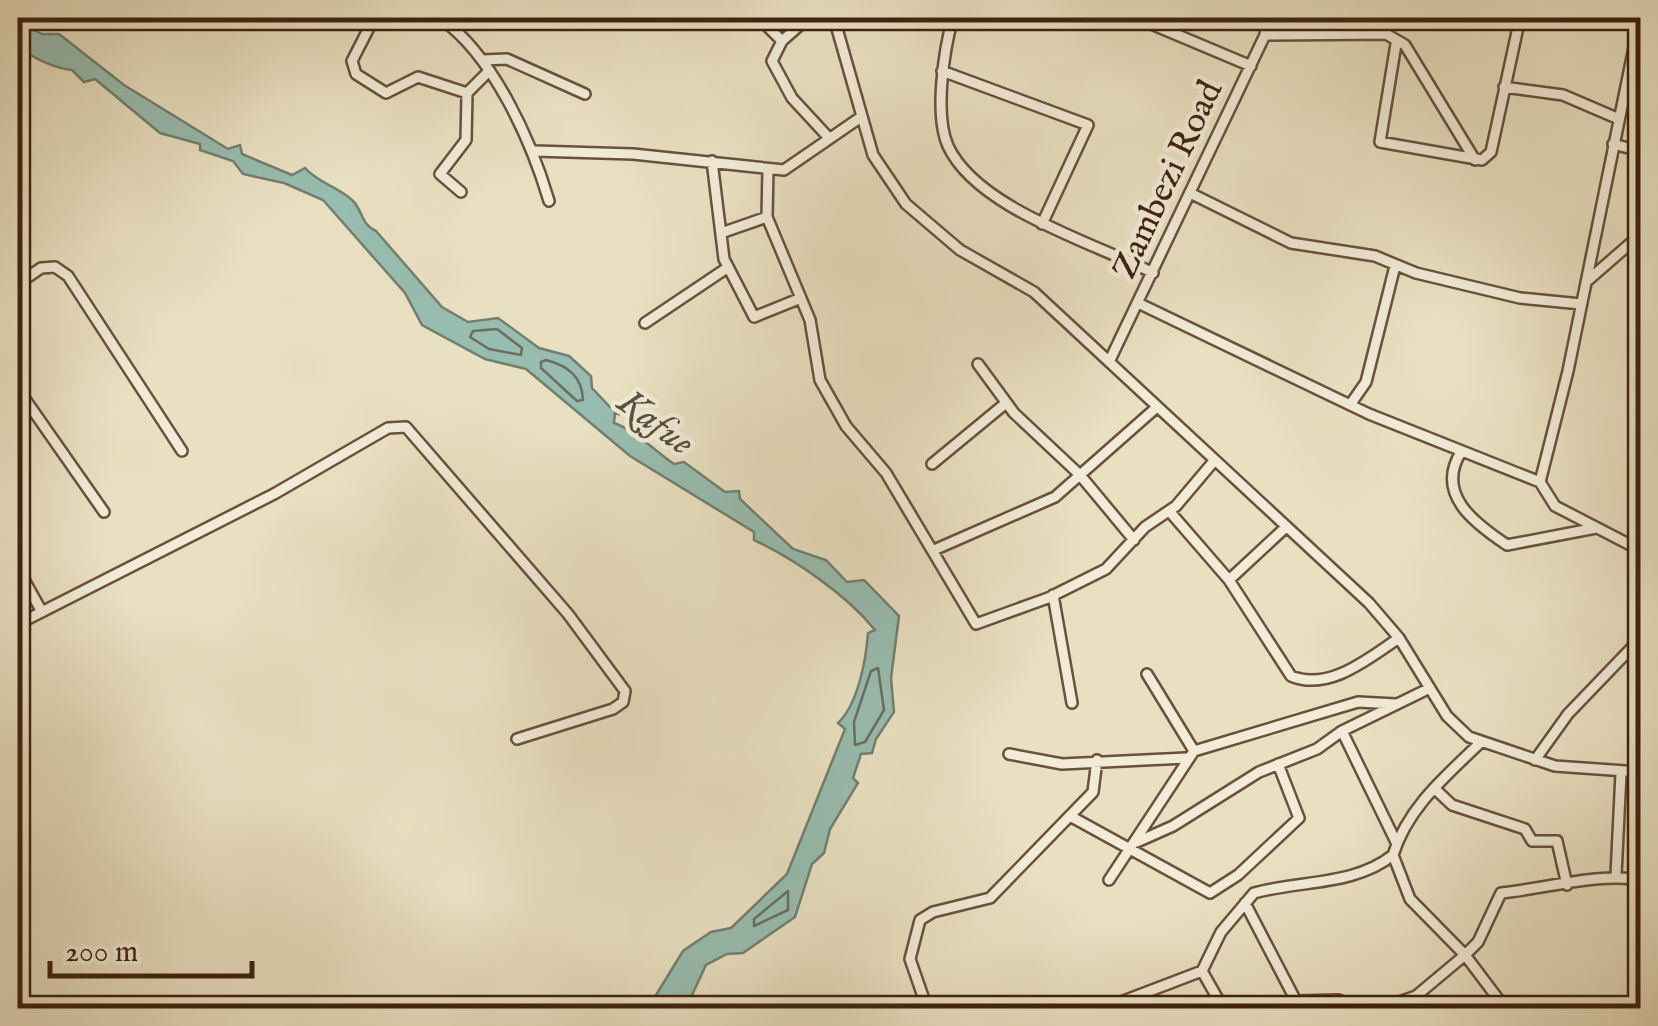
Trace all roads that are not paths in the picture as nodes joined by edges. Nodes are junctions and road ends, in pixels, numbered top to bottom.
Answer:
1 (374, 18) edge
2 (440, 18) edge
3 (759, 18) edge
4 (808, 18) edge
5 (834, 18) edge
6 (953, 18) edge
7 (1136, 18) edge
8 (1267, 18) edge
9 (1389, 18) edge
10 (1520, 18) edge
11 (1640, 20) edge
12 (1265, 34) junction
13 (1386, 34) junction
14 (782, 41) junction
15 (1396, 44) junction
16 (482, 60) junction
17 (1251, 66) junction
18 (942, 70) junction
19 (487, 73) junction
20 (1504, 88) junction
21 (467, 93) junction
22 (586, 94) dead end
23 (861, 116) junction
24 (1619, 119) junction
25 (829, 138) junction
26 (1613, 144) junction
27 (1640, 150) edge
28 (534, 151) junction
29 (1475, 160) junction
30 (712, 161) junction
31 (768, 169) junction
32 (461, 192) dead end
33 (1190, 193) junction
34 (548, 201) dead end
35 (767, 217) junction
36 (1042, 224) junction
37 (724, 232) junction
38 (1640, 234) edge
39 (1395, 266) junction
40 (727, 268) junction
41 (1153, 273) junction
42 (18, 284) edge
43 (1584, 284) junction
44 (801, 298) junction
45 (1138, 303) junction
46 (1580, 304) junction
47 (645, 323) dead end
48 (1109, 362) junction
49 (978, 364) dead end
50 (18, 389) edge
51 (1006, 403) junction
52 (1350, 405) junction
53 (1157, 407) junction
54 (182, 451) dead end
55 (1460, 452) junction
56 (1214, 460) junction
57 (932, 464) dead end
58 (1080, 475) junction
59 (1540, 482) junction
60 (104, 512) dead end
61 (1170, 512) junction
62 (1286, 527) junction
63 (1596, 528) junction
64 (1134, 540) junction
65 (934, 550) junction
66 (1640, 550) edge
67 (18, 569) edge
68 (1229, 580) junction
69 (1053, 595) junction
70 (42, 612) junction
71 (18, 624) edge
72 (1399, 638) junction
73 (1640, 638) edge
74 (1147, 674) dead end
75 (1430, 688) junction
76 (1072, 703) dead end
77 (1396, 704) junction
78 (1342, 731) junction
79 (516, 740) dead end
80 (1481, 742) junction
81 (1009, 754) dead end
82 (1190, 755) junction
83 (1097, 760) junction
84 (1535, 760) junction
85 (1278, 764) junction
86 (1640, 772) edge
87 (1621, 773) junction
88 (1434, 788) junction
89 (1070, 816) junction
90 (1396, 842) junction
91 (1133, 845) junction
92 (1393, 855) junction
93 (1238, 875) junction
94 (1616, 876) junction
95 (1109, 880) dead end
96 (1640, 880) edge
97 (1568, 885) junction
98 (1254, 893) junction
99 (1246, 904) junction
100 (1465, 955) junction
101 (1202, 971) junction
102 (927, 1008) edge
103 (1105, 1008) edge
104 (1223, 1008) edge
105 (1356, 1008) edge
106 (1381, 1008) edge
107 (1505, 1008) edge

1 - 21 street
2 - 16 street
3 - 14 street
4 - 14 street
5 - 23 street
6 - 18 street
7 - 17 street
8 - 12 street, Zambezi Road
9 - 13 street
10 - 20 street
11 - 24 street
12 - 13 street
12 - 17 street, Zambezi Road
13 - 15 street
14 - 25 street
15 - 29 street
15 - 29 street
16 - 19 street
16 - 22 street
17 - 33 street, Zambezi Road
18 - 36 street
18 - 36 street
19 - 21 street
19 - 28 street
20 - 24 street
20 - 29 street
21 - 32 street
23 - 25 street
23 - 48 street
24 - 26 street
25 - 31 street
26 - 27 street
26 - 43 street
28 - 30 street
28 - 34 street
30 - 31 street
30 - 37 street
31 - 35 street
33 - 39 street
33 - 41 street, Zambezi Road
35 - 37 street
35 - 44 street
36 - 41 street
37 - 40 street
38 - 43 street
39 - 46 street
39 - 52 street
40 - 44 street
40 - 47 street
41 - 45 street, Zambezi Road
42 - 54 street
43 - 46 street
44 - 65 street
45 - 48 street, Zambezi Road
45 - 52 street
46 - 59 street
48 - 53 street
49 - 51 street
50 - 60 street
51 - 57 street
51 - 58 street
52 - 55 street
53 - 56 street
53 - 58 street
55 - 59 street
55 - 63 street
56 - 61 street
56 - 62 street
58 - 64 street
58 - 65 street
59 - 63 street
61 - 64 street
61 - 68 street
62 - 68 street
62 - 72 street
63 - 66 street
64 - 69 street
65 - 69 street
67 - 70 street
68 - 72 street
69 - 76 street
70 - 71 street
70 - 79 street
72 - 75 street
73 - 84 street
74 - 82 street
75 - 77 street
75 - 80 street
77 - 78 street
77 - 82 street
78 - 85 street
78 - 90 street
80 - 84 street
80 - 88 street
81 - 83 street
82 - 83 street
82 - 91 street
83 - 89 street
84 - 87 street
85 - 91 street
85 - 93 street
86 - 87 street
87 - 94 street
88 - 90 street
88 - 97 street
89 - 91 street
89 - 102 street
90 - 92 street
91 - 93 street
91 - 95 street
92 - 98 street
92 - 100 street
93 - 98 street
94 - 96 street
94 - 97 street
97 - 100 street
98 - 99 street
99 - 101 street
99 - 105 street
100 - 106 street
100 - 107 street
101 - 103 street
101 - 104 street

